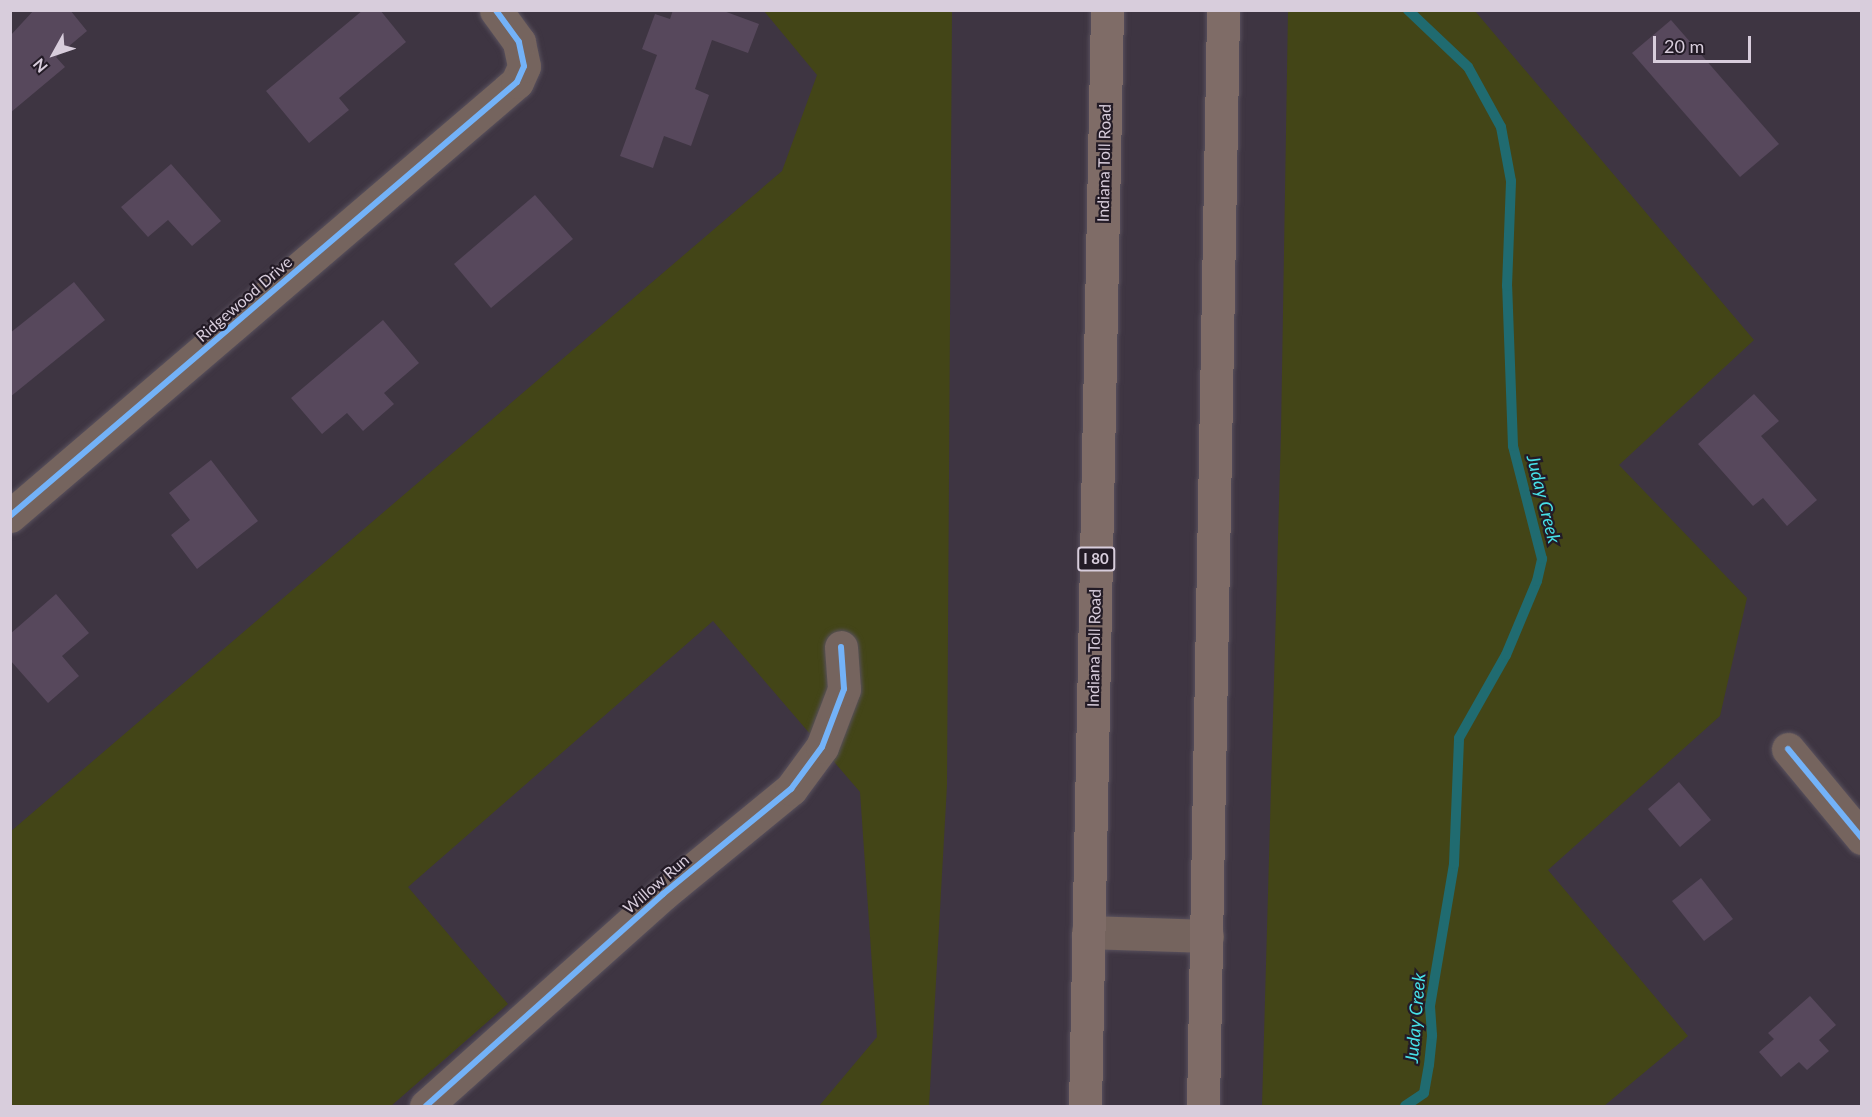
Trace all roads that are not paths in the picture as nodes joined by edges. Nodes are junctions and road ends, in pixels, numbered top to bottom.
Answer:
1 (496, 10) edge
2 (1107, 10) edge
3 (1223, 10) edge
4 (10, 516) edge
5 (841, 647) dead end
6 (1788, 750) dead end
7 (1862, 838) edge
8 (1088, 932) junction
9 (1207, 936) junction
10 (426, 1107) edge
11 (1085, 1107) edge
12 (1203, 1107) edge

1 - 4 street, Ridgewood Drive
2 - 8 highway, Indiana Toll Road / I 80
3 - 9 highway
5 - 10 street, Willow Run
6 - 7 street
8 - 9 street
8 - 11 highway, Indiana Toll Road / I 80
9 - 12 highway

